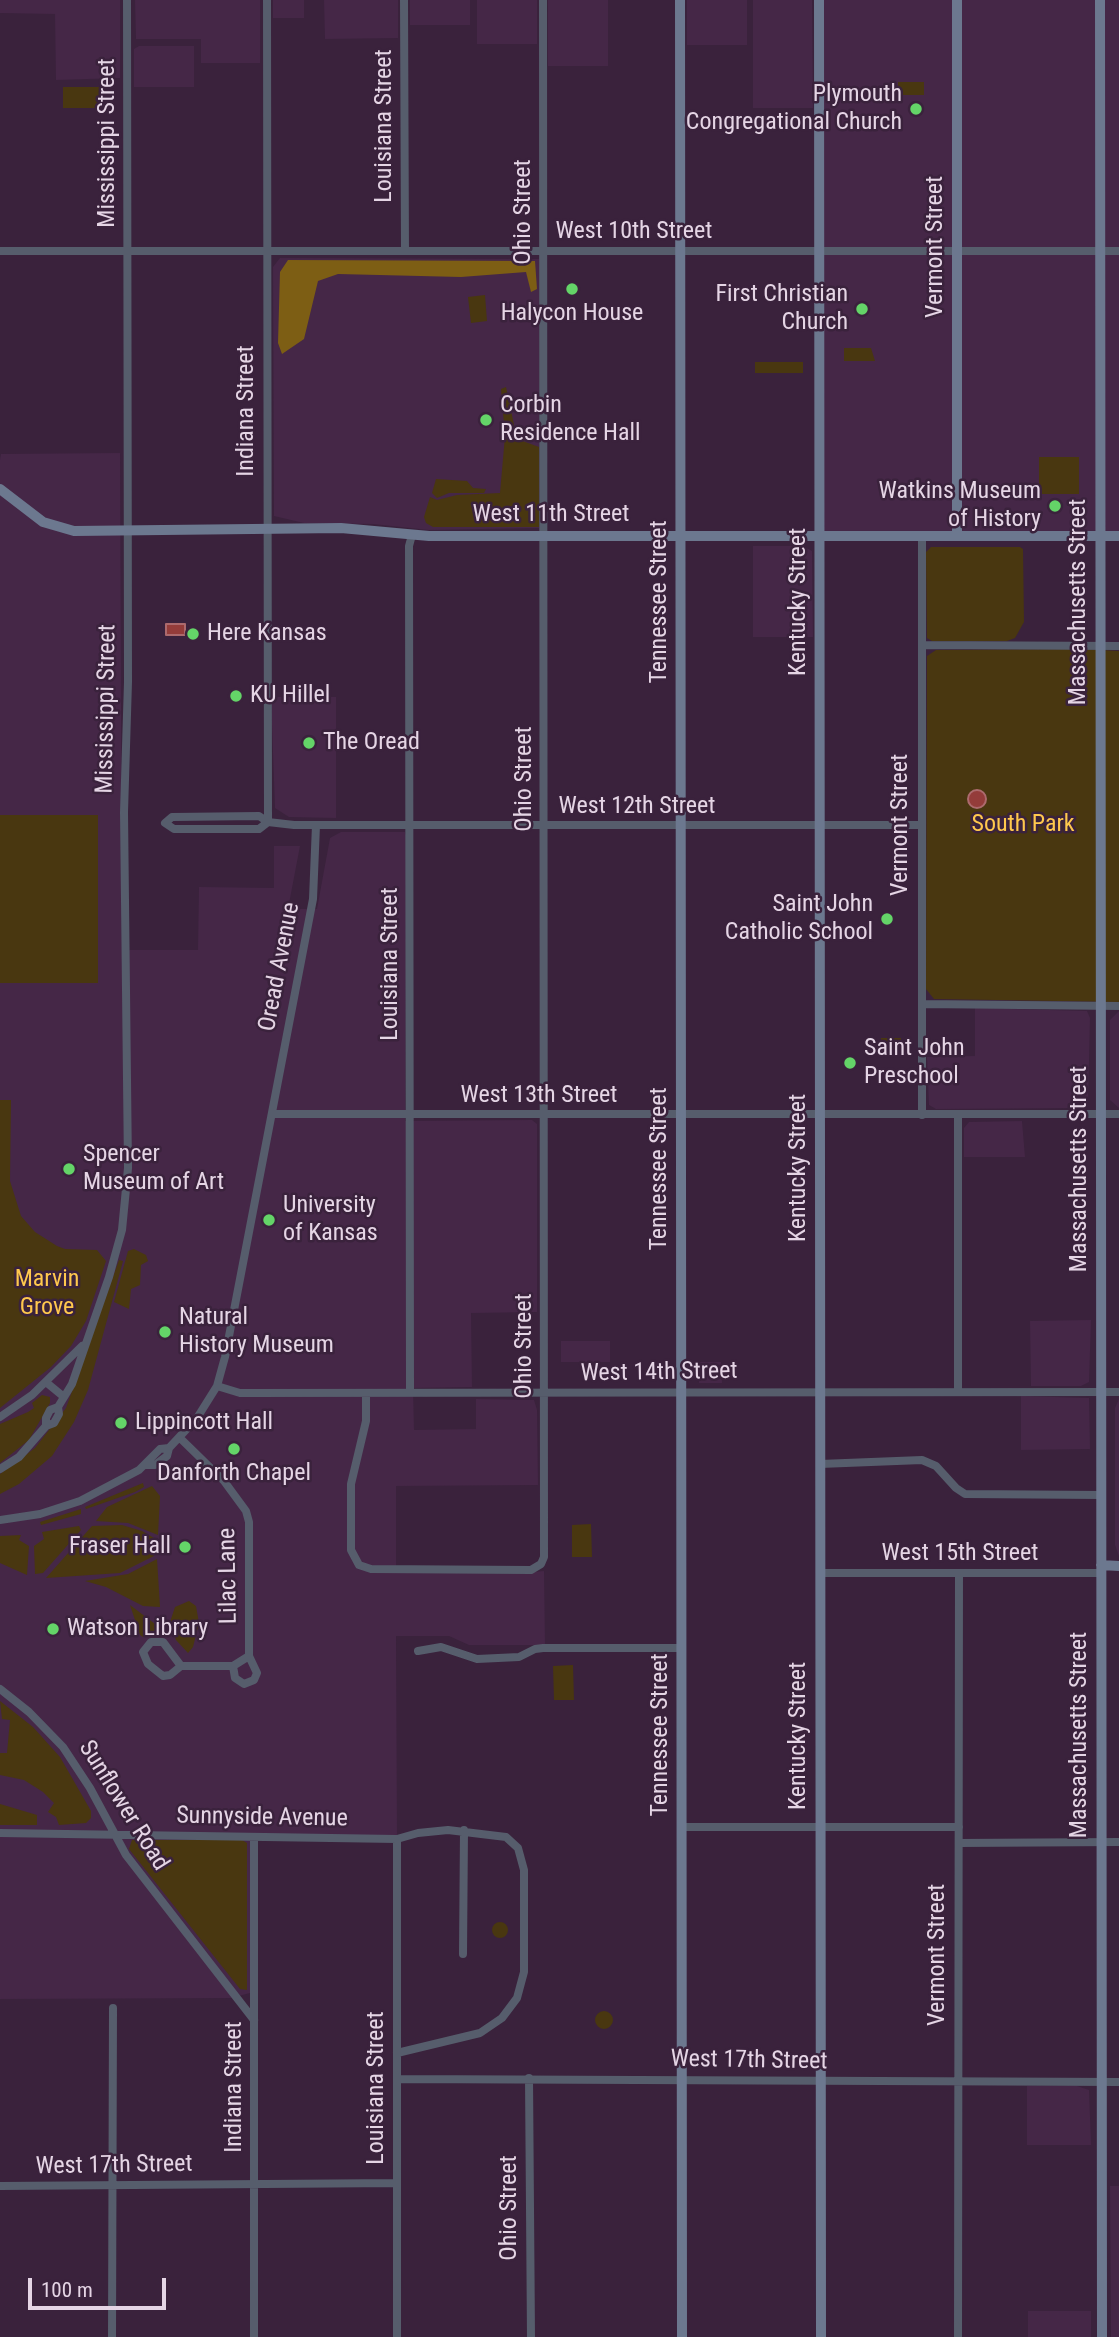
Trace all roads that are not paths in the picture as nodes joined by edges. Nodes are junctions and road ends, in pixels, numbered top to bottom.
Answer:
1 (127, 0) edge
2 (267, 0) edge
3 (404, 0) edge
4 (543, 0) edge
5 (680, 0) edge
6 (819, 0) edge
7 (957, 0) edge
8 (1100, 0) edge
9 (0, 251) edge
10 (127, 251) junction
11 (266, 251) junction
12 (405, 251) junction
13 (543, 251) junction
14 (681, 251) junction
15 (819, 251) junction
16 (958, 251) junction
17 (1100, 251) junction
18 (1119, 251) edge
19 (0, 489) edge
20 (267, 528) junction
21 (128, 530) junction
22 (412, 535) junction
23 (544, 536) junction
24 (681, 536) junction
25 (819, 536) junction
26 (922, 536) junction
27 (957, 536) junction
28 (1100, 536) junction
29 (1119, 536) edge
30 (922, 645) junction
31 (1100, 645) junction
32 (1119, 646) edge
33 (268, 822) junction
34 (316, 825) junction
35 (410, 825) junction
36 (820, 825) junction
37 (922, 825) junction
38 (544, 826) junction
39 (681, 826) junction
40 (922, 1004) junction
41 (1100, 1005) junction
42 (1119, 1006) edge
43 (272, 1114) junction
44 (958, 1114) junction
45 (1101, 1114) junction
46 (1119, 1114) edge
47 (410, 1115) junction
48 (544, 1115) junction
49 (681, 1115) junction
50 (820, 1115) junction
51 (922, 1115) junction
52 (86, 1341) junction
53 (47, 1383) junction
54 (217, 1386) junction
55 (820, 1390) junction
56 (958, 1391) junction
57 (1102, 1391) junction
58 (682, 1392) junction
59 (1119, 1392) edge
60 (366, 1393) junction
61 (410, 1393) junction
62 (544, 1393) junction
63 (64, 1397) junction
64 (0, 1417) edge
65 (180, 1438) junction
66 (820, 1464) junction
67 (0, 1469) edge
68 (1101, 1495) junction
69 (0, 1520) edge
70 (1119, 1566) edge
71 (1101, 1569) junction
72 (820, 1573) junction
73 (959, 1573) junction
74 (682, 1648) junction
75 (418, 1651) dead end
76 (249, 1656) junction
77 (181, 1666) junction
78 (233, 1666) junction
79 (0, 1689) edge
80 (959, 1826) junction
81 (682, 1827) junction
82 (820, 1827) junction
83 (464, 1830) junction
84 (0, 1833) edge
85 (113, 1834) junction
86 (254, 1837) junction
87 (397, 1839) junction
88 (1101, 1842) junction
89 (1119, 1842) edge
90 (959, 1843) junction
91 (463, 1954) dead end
92 (113, 2008) dead end
93 (254, 2020) junction
94 (397, 2053) junction
95 (528, 2078) junction
96 (397, 2079) junction
97 (682, 2079) junction
98 (821, 2081) junction
99 (958, 2081) junction
100 (1101, 2082) junction
101 (1119, 2082) edge
102 (397, 2183) junction
103 (254, 2184) junction
104 (112, 2185) junction
105 (0, 2186) edge
106 (112, 2337) edge
107 (254, 2337) edge
108 (397, 2337) edge
109 (530, 2337) edge
110 (682, 2337) edge
111 (821, 2337) edge
112 (958, 2337) edge
113 (1102, 2337) edge

1 - 10 street, Mississippi Street
2 - 11 street, Indiana Street
3 - 12 street, Louisiana Street
4 - 13 street, Ohio Street
5 - 14 main road, Tennessee Street
6 - 15 main road, Kentucky Street
7 - 16 main road, Vermont Street
8 - 17 main road, Massachusetts Street
9 - 10 street, West 10th Street
10 - 11 street, West 10th Street
10 - 21 street, Mississippi Street
11 - 12 street, West 10th Street
11 - 20 street, Indiana Street
12 - 13 street, West 10th Street
13 - 14 street, West 10th Street
13 - 23 street, Ohio Street
14 - 15 street, West 10th Street
14 - 24 main road, Tennessee Street
15 - 16 street, West 10th Street
15 - 25 main road, Kentucky Street
16 - 17 street, West 10th Street
16 - 27 main road, Vermont Street
17 - 18 street, West 10th Street
17 - 28 main road, Massachusetts Street
19 - 21 main road, West 11th Street
20 - 21 main road, West 11th Street
20 - 22 main road, West 11th Street
20 - 33 street, Indiana Street
21 - 52 street, Mississippi Street
22 - 23 main road, West 11th Street
22 - 35 street, Louisiana Street
23 - 24 main road, West 11th Street
23 - 38 street, Ohio Street
24 - 25 main road, West 11th Street
24 - 39 main road, Tennessee Street
25 - 26 main road, West 11th Street
25 - 36 main road, Kentucky Street
26 - 27 main road, West 11th Street
26 - 30 street, Vermont Street
27 - 28 main road, West 11th Street
28 - 29 main road, West 11th Street
28 - 31 main road, Massachusetts Street
30 - 31 street
30 - 37 street, Vermont Street
31 - 32 street
31 - 41 main road, Massachusetts Street
33 - 33 street, West 12th Street
33 - 34 street, West 12th Street
34 - 35 street, West 12th Street
34 - 43 street, Oread Avenue
35 - 38 street, West 12th Street
35 - 47 street, Louisiana Street
36 - 37 street, West 12th Street
36 - 39 street, West 12th Street
36 - 50 main road, Kentucky Street
37 - 40 street, Vermont Street
38 - 39 street, West 12th Street
38 - 48 street, Ohio Street
39 - 49 main road, Tennessee Street
40 - 41 street
40 - 51 street, Vermont Street
41 - 42 street
41 - 45 main road, Massachusetts Street
43 - 47 street, West 13th Street
43 - 54 street, Oread Avenue
44 - 45 street, West 13th Street
44 - 51 street, West 13th Street
44 - 56 street
45 - 46 street, West 13th Street
45 - 57 main road, Massachusetts Street
47 - 48 street, West 13th Street
47 - 61 street, Louisiana Street
48 - 49 street, West 13th Street
48 - 62 street, Ohio Street
49 - 50 street, West 13th Street
49 - 58 main road, Tennessee Street
50 - 51 street, West 13th Street
50 - 55 main road, Kentucky Street
52 - 53 street
52 - 63 street, Mississippi Street
53 - 63 street
53 - 64 street
54 - 60 street, West 14th Street
54 - 65 street, Oread Avenue
55 - 56 street, West 14th Street
55 - 58 street, West 14th Street
55 - 66 main road, Kentucky Street
56 - 57 street, West 14th Street
57 - 59 street, West 14th Street
57 - 68 main road, Massachusetts Street
58 - 62 street, West 14th Street
58 - 74 main road, Tennessee Street
60 - 61 street, West 14th Street
60 - 62 street, Ohio Street
61 - 62 street, West 14th Street
63 - 67 street, Mississippi Street
65 - 69 street, Oread Avenue
65 - 76 street, Lilac Lane
66 - 68 street
66 - 72 main road, Kentucky Street
68 - 71 main road, Massachusetts Street
70 - 71 main road
71 - 73 street, West 15th Street
71 - 88 main road, Massachusetts Street
72 - 73 street, West 15th Street
72 - 82 main road, Kentucky Street
73 - 80 street, Vermont Street
74 - 75 street
74 - 81 main road, Tennessee Street
76 - 78 street, Lilac Lane
76 - 78 street, Lilac Lane
77 - 77 street, Lilac Lane
77 - 78 street, Lilac Lane
79 - 85 street, Sunflower Road
80 - 82 street
80 - 90 street, Vermont Street
81 - 82 street
81 - 97 main road, Tennessee Street
82 - 98 main road, Kentucky Street
83 - 87 street, Sunnyside Avenue
83 - 91 street
83 - 94 street, Sunnyside Avenue
84 - 85 street, Sunnyside Avenue
85 - 86 street, Sunnyside Avenue
85 - 93 street, Sunflower Road
86 - 87 street, Sunnyside Avenue
86 - 93 street, Indiana Street
87 - 94 street, Louisiana Street
88 - 89 street
88 - 90 street
88 - 100 main road, Massachusetts Street
90 - 99 street, Vermont Street
92 - 104 street
93 - 103 street, Indiana Street
94 - 96 street, Louisiana Street
95 - 96 street, West 17th Street
95 - 97 street, West 17th Street
95 - 109 street, Ohio Street
96 - 102 street, Louisiana Street
97 - 98 street, West 17th Street
97 - 110 main road, Tennessee Street
98 - 99 street, West 17th Street
98 - 111 main road, Kentucky Street
99 - 100 street, West 17th Street
99 - 112 street, Vermont Street
100 - 101 street, West 17th Street
100 - 113 main road, Massachusetts Street
102 - 103 street, West 17th Street
102 - 108 street, Louisiana Street
103 - 104 street, West 17th Street
103 - 107 street, Indiana Street
104 - 105 street, West 17th Street
104 - 106 street

